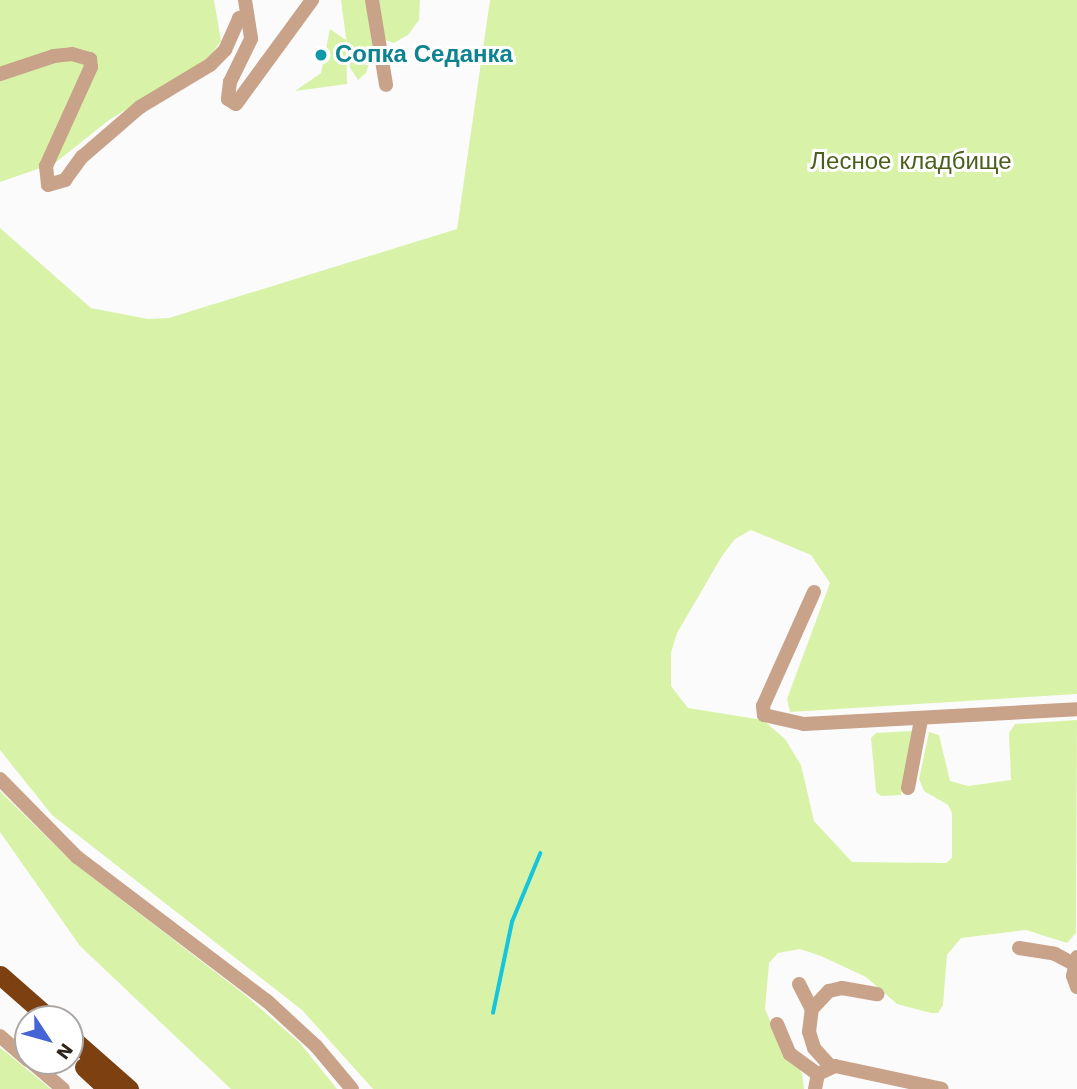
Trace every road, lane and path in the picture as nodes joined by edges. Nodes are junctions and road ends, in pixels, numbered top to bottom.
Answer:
1 (245, 0) edge
2 (312, 0) edge
3 (372, 0) edge
4 (247, 16) junction
5 (0, 74) edge
6 (386, 86) dead end
7 (814, 592) dead end
8 (1077, 709) edge
9 (921, 720) junction
10 (0, 779) edge
11 (908, 788) dead end
12 (1019, 948) dead end
13 (1076, 960) edge
14 (0, 975) edge
15 (799, 984) dead end
16 (1077, 987) edge
17 (0, 993) edge
18 (877, 993) dead end
19 (14, 1005) edge
20 (34, 1005) edge
21 (813, 1009) junction
22 (777, 1024) dead end
23 (0, 1037) edge
24 (811, 1039) junction
25 (14, 1048) edge
26 (84, 1049) edge
27 (789, 1052) junction
28 (84, 1068) edge
29 (47, 1075) edge
30 (821, 1077) edge
31 (63, 1089) edge
32 (108, 1089) edge
33 (129, 1089) edge
34 (352, 1089) edge
35 (942, 1089) edge

1 - 4 street
2 - 4 street
3 - 6 street
4 - 5 street
7 - 9 street
8 - 9 street
9 - 11 street
10 - 34 street
12 - 13 street
13 - 16 street
14 - 20 highway
15 - 21 street
17 - 19 highway
18 - 21 street
21 - 24 street
22 - 27 street
23 - 25 street
24 - 27 street
24 - 30 street
26 - 33 highway
27 - 30 street
28 - 32 highway
29 - 31 street
30 - 35 street

